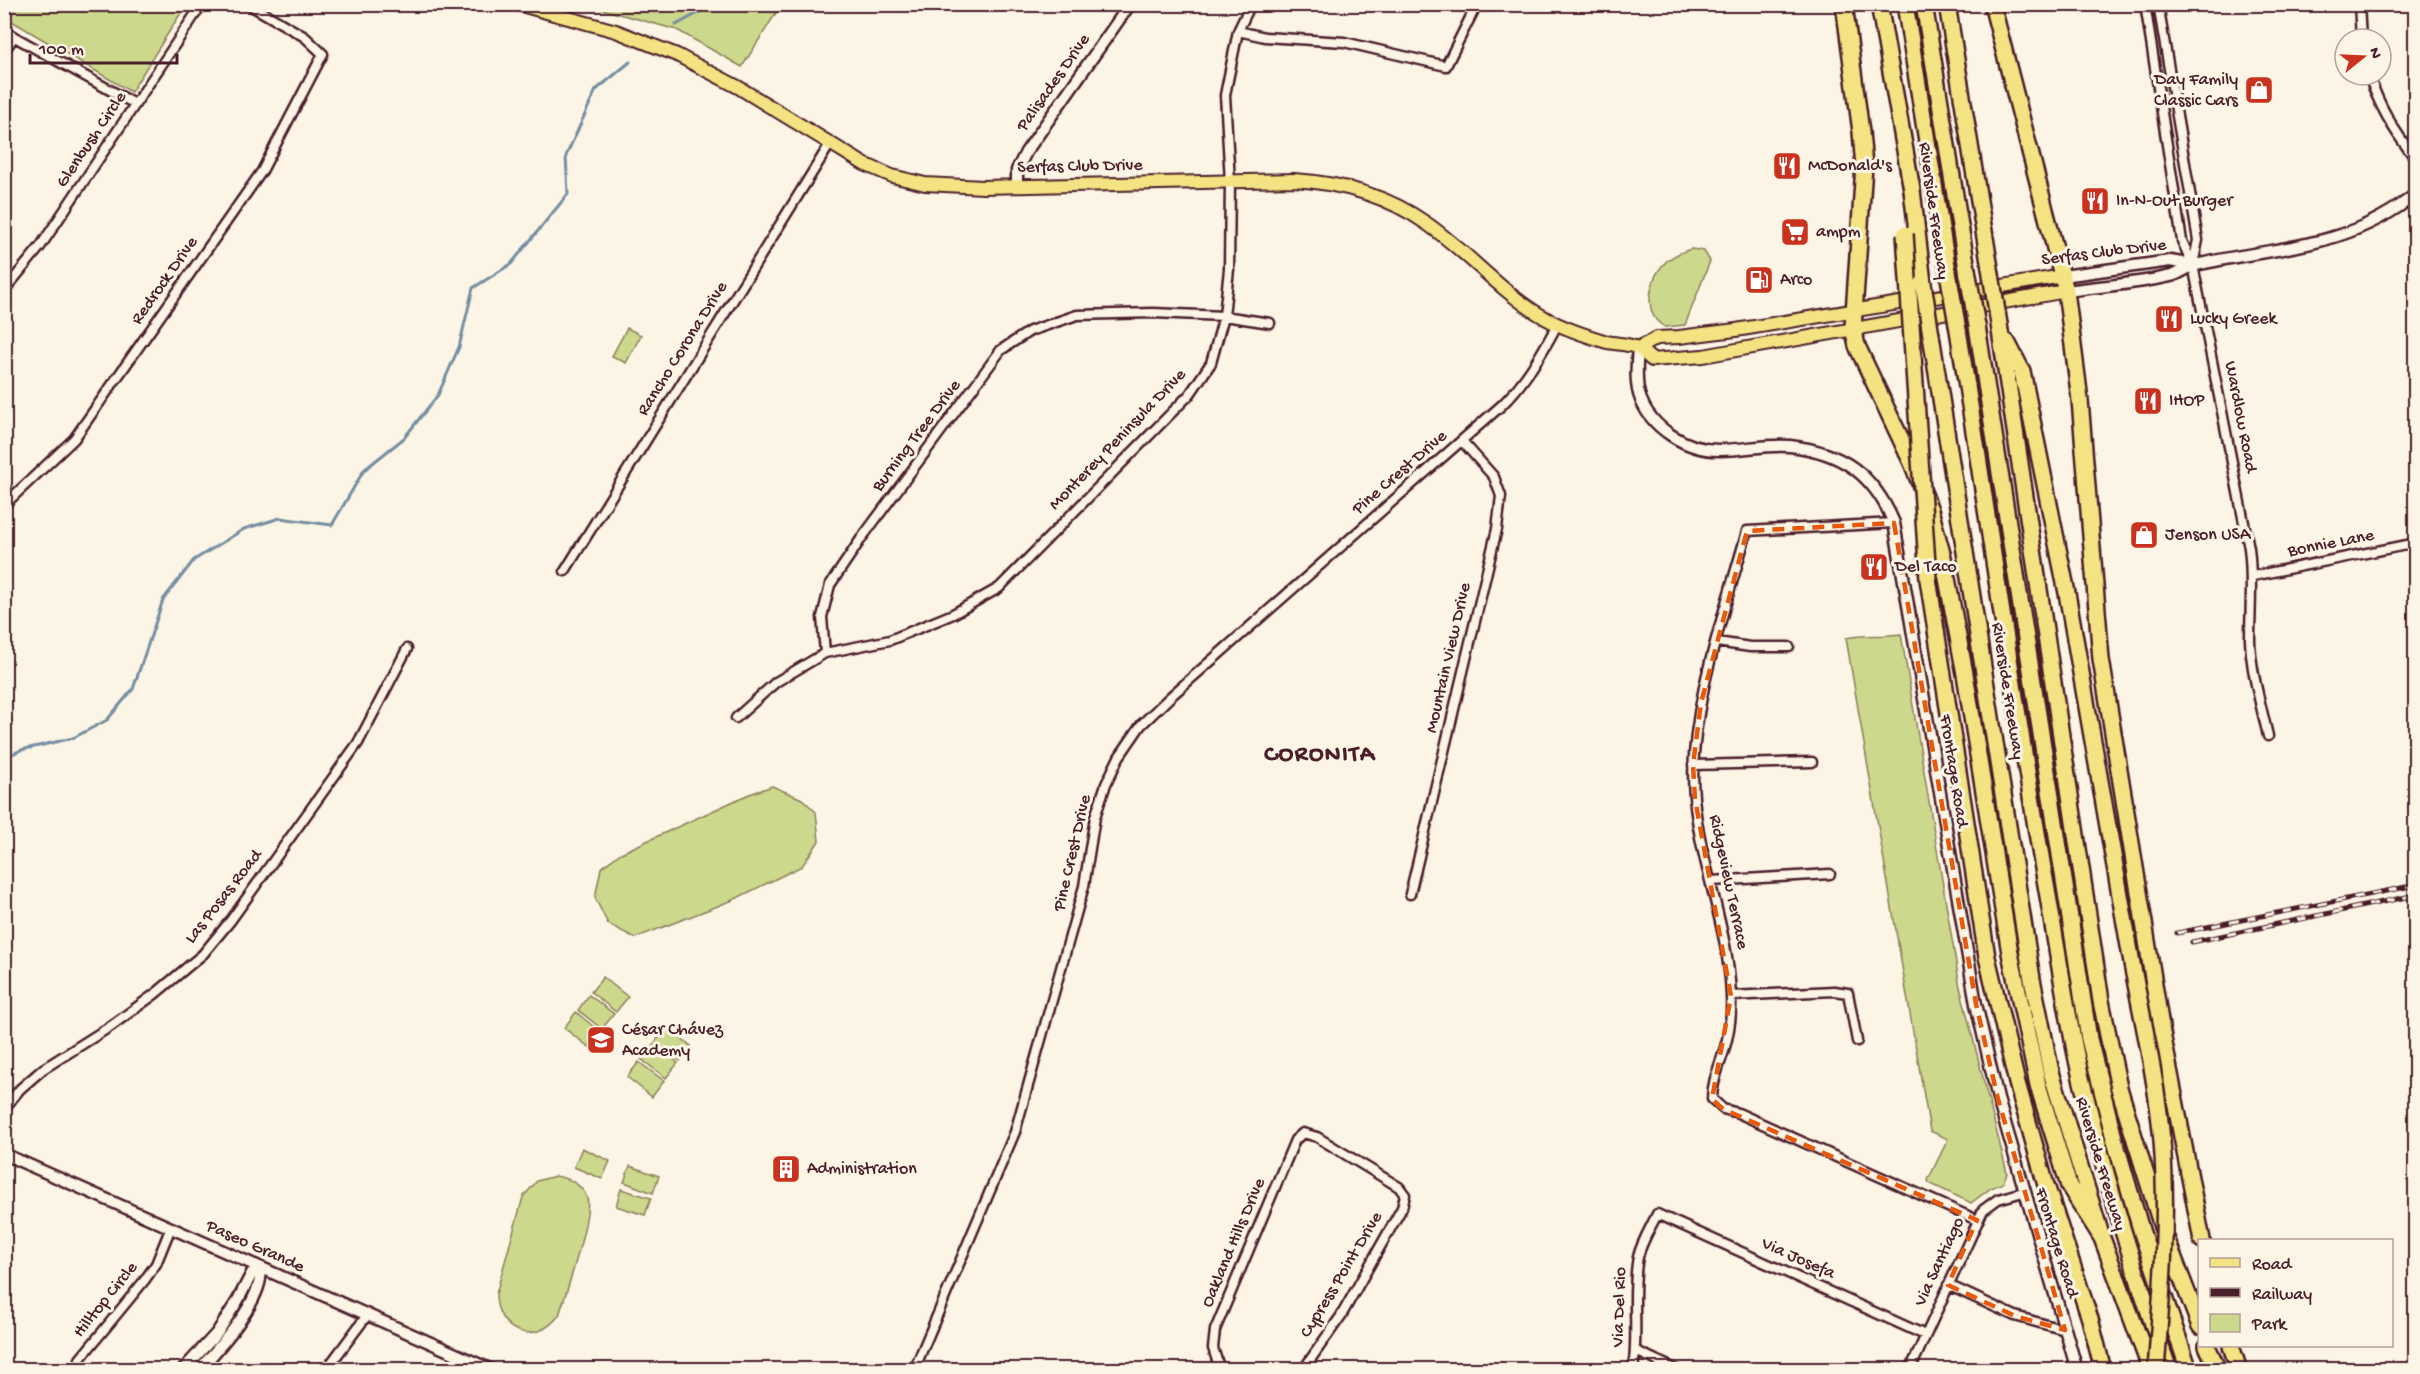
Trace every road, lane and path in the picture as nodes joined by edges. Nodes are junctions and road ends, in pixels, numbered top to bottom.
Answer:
1 (202, 4) edge
2 (248, 4) edge
3 (517, 4) edge
4 (1130, 4) edge
5 (1251, 4) edge
6 (1477, 4) edge
7 (1844, 4) edge
8 (1879, 4) edge
9 (1905, 4) edge
10 (1924, 4) edge
11 (1947, 4) edge
12 (1992, 4) edge
13 (2145, 4) edge
14 (2158, 4) edge
15 (2359, 4) edge
16 (2360, 27) edge
17 (4, 31) edge
18 (1238, 31) junction
19 (14, 37) junction
20 (4, 51) edge
21 (2374, 87) edge
22 (135, 104) junction
23 (830, 144) junction
24 (2415, 159) edge
25 (1230, 182) junction
26 (1017, 186) junction
27 (1912, 190) junction
28 (2415, 194) edge
29 (2193, 266) junction
30 (2065, 283) junction
31 (4, 291) edge
32 (1854, 309) junction
33 (1224, 316) junction
34 (1270, 323) dead end
35 (1557, 325) junction
36 (1853, 328) junction
37 (2000, 328) junction
38 (1638, 348) junction
39 (1462, 441) junction
40 (4, 506) edge
41 (1894, 523) junction
42 (2415, 543) edge
43 (565, 571) dead end
44 (2253, 576) junction
45 (1717, 642) junction
46 (1789, 647) dead end
47 (407, 649) dead end
48 (825, 653) junction
49 (736, 718) dead end
50 (2268, 736) dead end
51 (1812, 762) dead end
52 (1693, 765) junction
53 (1830, 874) dead end
54 (1711, 881) junction
55 (1410, 894) dead end
56 (1731, 996) junction
57 (1857, 1041) dead end
58 (4, 1109) edge
59 (1303, 1133) joint
60 (4, 1154) edge
61 (2024, 1192) junction
62 (1657, 1214) joint
63 (1977, 1220) junction
64 (171, 1227) junction
65 (2102, 1238) junction
66 (2202, 1239) edge
67 (260, 1268) junction
68 (1948, 1285) junction
69 (368, 1314) junction
70 (2198, 1323) edge
71 (2065, 1330) junction
72 (1925, 1335) junction
73 (2207, 1347) edge
74 (2231, 1347) edge
75 (1636, 1351) junction
76 (80, 1359) dead end
77 (183, 1370) edge
78 (199, 1370) edge
79 (326, 1370) edge
80 (492, 1370) edge
81 (914, 1370) edge
82 (1220, 1370) edge
83 (1303, 1370) edge
84 (1633, 1370) edge
85 (1677, 1370) edge
86 (1910, 1370) edge
87 (2077, 1370) edge
88 (2103, 1370) edge
89 (2151, 1370) edge
90 (2156, 1370) edge
91 (2169, 1370) edge
92 (2188, 1370) edge
93 (2218, 1370) edge
94 (2239, 1370) edge

1 - 22 street, Glenbush Circle
2 - 40 street, Redrock Drive
3 - 23 main road, Serfas Club Drive
4 - 26 main road, Palisades Drive
5 - 18 street, Monterey Peninsula Drive
6 - 18 street
7 - 32 highway
8 - 27 highway, Riverside Freeway
9 - 91 highway, bridge
10 - 92 highway, bridge
11 - 37 highway, bridge
12 - 30 highway
13 - 29 street, Wardlow Road
14 - 29 street, Wardlow Road
15 - 16 street
17 - 19 street
18 - 25 street, Monterey Peninsula Drive
19 - 20 street
19 - 22 street
21 - 24 street
22 - 31 street, Glenbush Circle
23 - 26 main road, Serfas Club Drive
23 - 43 street, Rancho Corona Drive
25 - 26 main road, Serfas Club Drive
25 - 33 street, Monterey Peninsula Drive
25 - 35 main road, Serfas Club Drive
27 - 65 highway, Riverside Freeway, bridge
27 - 88 highway, bridge
28 - 29 main road
29 - 30 main road, Serfas Club Drive
29 - 30 main road, Serfas Club Drive
29 - 44 street, Wardlow Road
30 - 32 main road, Serfas Club Drive
30 - 36 main road, Serfas Club Drive
30 - 66 highway
32 - 36 highway
32 - 38 main road, Serfas Club Drive
33 - 34 street, Burning Tree Drive
33 - 48 street, Monterey Peninsula Drive
33 - 48 street, Burning Tree Drive
35 - 38 main road, Serfas Club Drive
35 - 39 street, Pine Crest Drive
36 - 38 main road, Serfas Club Drive
36 - 65 highway
37 - 70 highway
37 - 90 highway, bridge
38 - 41 main road, Frontage Road
39 - 55 street, Mountain View Drive
39 - 81 street, Pine Crest Drive
41 - 45 street, Ridgeview Terrace
41 - 61 main road, Frontage Road
42 - 44 street, Bonnie Lane
44 - 50 street, Wardlow Road
45 - 46 street
45 - 52 street, Ridgeview Terrace
47 - 58 street, Las Posas Road
48 - 49 street
51 - 52 street
52 - 54 street, Ridgeview Terrace
53 - 54 street
54 - 56 street, Ridgeview Terrace
56 - 57 street
56 - 63 street, Ridgeview Terrace
59 - 82 street, Oakland Hills Drive
59 - 83 street, Cypress Point Drive
60 - 64 main road, Paseo Grande
61 - 63 street, Via Santiago
61 - 71 main road, Frontage Road
62 - 72 street, Via Josefa
62 - 75 street, Via Del Rio
63 - 68 street, Via Santiago
64 - 67 main road, Paseo Grande
64 - 76 street, Hilltop Circle
65 - 89 highway, Riverside Freeway
67 - 69 main road, Paseo Grande
67 - 77 main road
67 - 78 main road
68 - 71 street
68 - 72 street, Via Santiago
69 - 79 street
69 - 80 main road, Paseo Grande
71 - 87 main road, Frontage Road
72 - 86 street, Via Santiago
73 - 93 highway
74 - 94 highway
75 - 84 street, Via Del Rio
75 - 85 street

